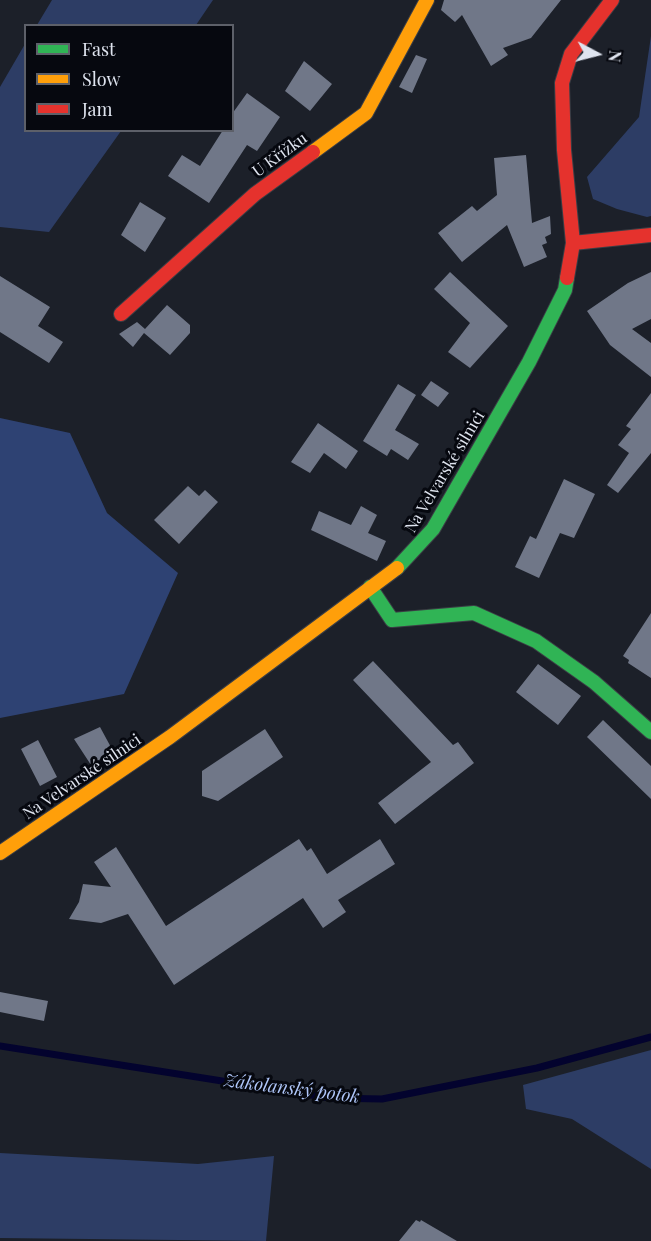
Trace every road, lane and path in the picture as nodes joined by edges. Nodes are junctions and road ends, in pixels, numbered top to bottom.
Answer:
1 (427, 0) edge
2 (612, 0) edge
3 (651, 235) edge
4 (573, 243) junction
5 (121, 314) dead end
6 (370, 587) junction
7 (651, 732) edge
8 (0, 853) edge

1 - 5 main road, U Křížku
2 - 4 main road, Na Velvarské silnici
3 - 4 main road
4 - 6 main road, Na Velvarské silnici
6 - 7 main road
6 - 8 main road, Na Velvarské silnici

